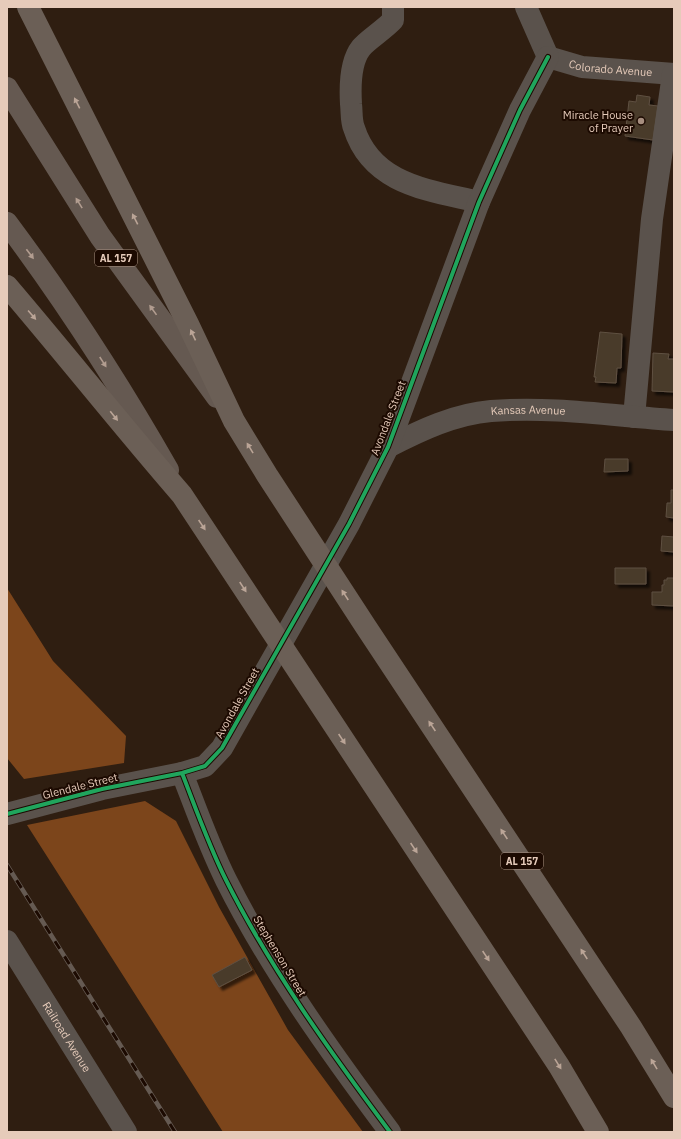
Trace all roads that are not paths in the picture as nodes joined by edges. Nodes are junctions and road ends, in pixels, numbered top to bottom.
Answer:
1 (28, 7) edge
2 (393, 7) edge
3 (526, 7) edge
4 (548, 57) junction
5 (673, 74) edge
6 (7, 88) edge
7 (479, 202) junction
8 (7, 223) edge
9 (7, 286) edge
10 (634, 417) junction
11 (674, 420) edge
12 (234, 421) junction
13 (388, 447) junction
14 (182, 494) junction
15 (182, 773) junction
16 (7, 814) edge
17 (7, 942) edge
18 (674, 1097) edge
19 (126, 1132) edge
20 (390, 1132) edge
21 (598, 1132) edge

12 -> 1 highway
2 - 7 street
3 - 4 street
4 - 5 street, Colorado Avenue
4 - 7 street, Avondale Street
5 - 10 street
12 -> 6 main road, AL 157
7 - 13 street, Avondale Street
8 -> 14 main road
9 -> 14 highway
10 - 11 street, Kansas Avenue
10 - 13 street, Kansas Avenue
18 -> 12 highway, AL 157
13 - 15 street, Avondale Street
14 -> 21 highway
15 - 16 street, Glendale Street
15 - 20 street, Stephenson Street
17 - 19 street, Railroad Avenue

